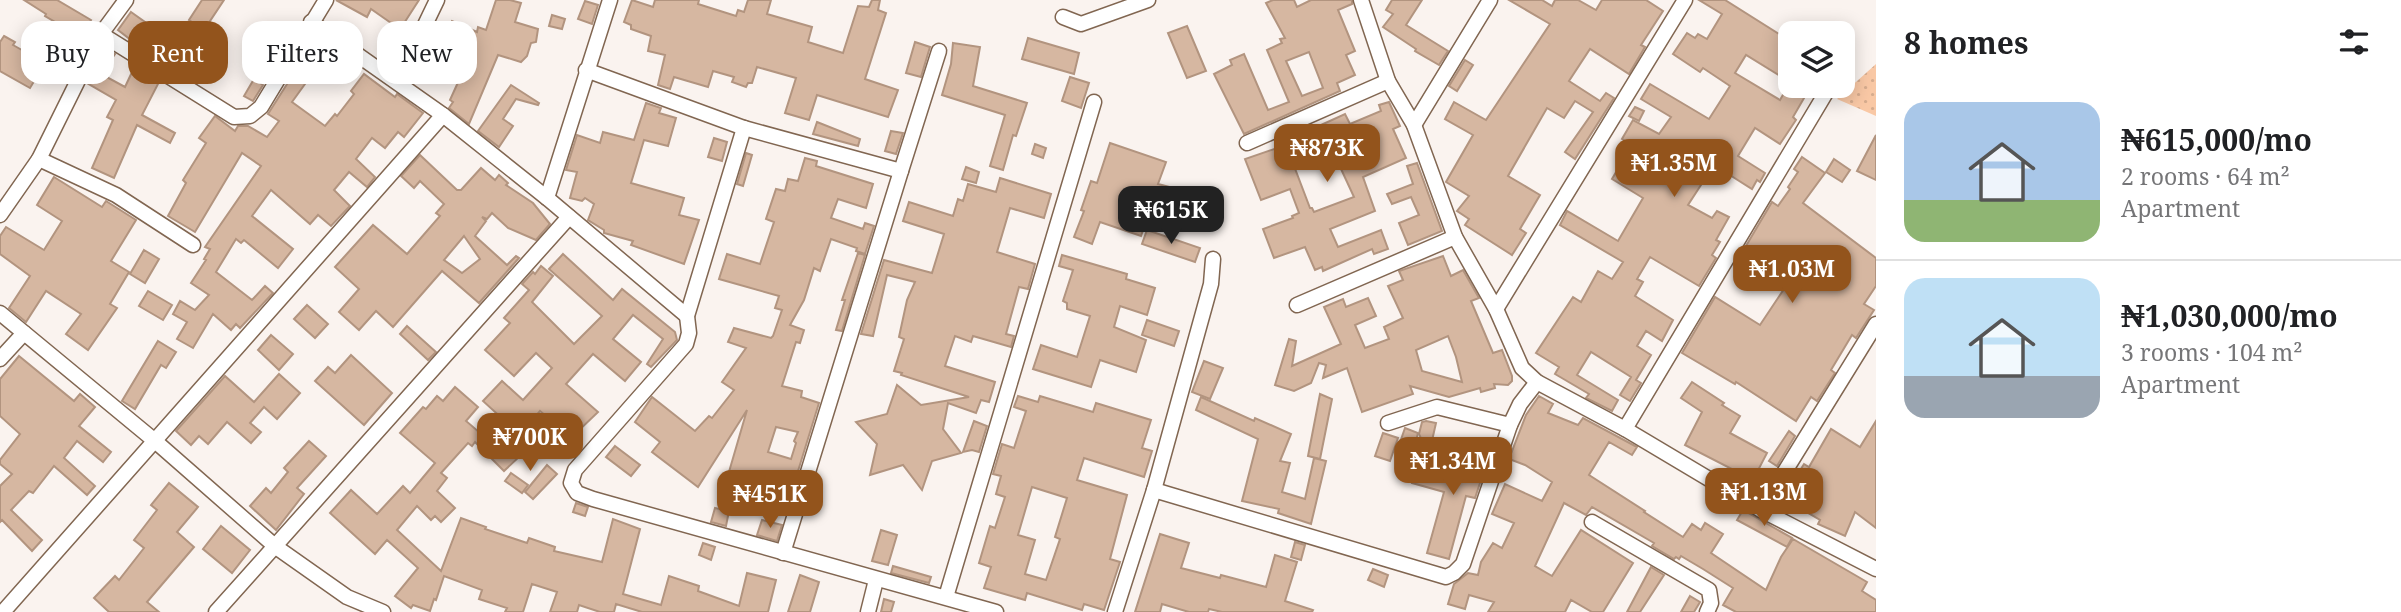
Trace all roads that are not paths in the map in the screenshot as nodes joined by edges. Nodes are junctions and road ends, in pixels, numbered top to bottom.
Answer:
1 (125, 0) edge
2 (326, 0) edge
3 (437, 0) edge
4 (610, 0) edge
5 (1148, 0) edge
6 (1361, 0) edge
7 (1490, 0) edge
8 (1685, 0) edge
9 (1063, 17) dead end
10 (110, 21) edge
11 (312, 21) edge
12 (427, 21) edge
13 (114, 42) edge
14 (939, 51) dead end
15 (586, 70) junction
16 (1388, 81) junction
17 (76, 84) edge
18 (275, 84) edge
19 (402, 84) edge
20 (1823, 98) edge
21 (1094, 102) dead end
22 (443, 115) junction
23 (1414, 125) junction
24 (744, 128) junction
25 (1247, 143) dead end
26 (39, 159) junction
27 (901, 171) junction
28 (547, 198) junction
29 (0, 215) edge
30 (569, 217) junction
31 (1455, 237) junction
32 (193, 245) dead end
33 (1213, 259) dead end
34 (1297, 305) dead end
35 (1496, 309) junction
36 (0, 313) edge
37 (687, 316) junction
38 (1876, 324) edge
39 (24, 333) junction
40 (0, 359) edge
41 (1537, 382) junction
42 (1388, 423) dead end
43 (1510, 425) junction
44 (1625, 429) junction
45 (155, 441) junction
46 (1154, 490) junction
47 (1761, 510) junction
48 (1592, 522) dead end
49 (276, 547) junction
50 (783, 553) junction
51 (1876, 569) edge
52 (876, 580) junction
53 (946, 597) junction
54 (3, 612) edge
55 (216, 612) edge
56 (383, 612) edge
57 (868, 612) edge
58 (996, 612) edge
59 (1115, 612) edge
60 (1707, 612) edge

1 - 10 street
2 - 11 street
3 - 12 street
4 - 15 street
5 - 9 street
6 - 16 street
7 - 23 street
8 - 35 street
13 - 18 street
14 - 27 street
15 - 24 street
15 - 28 street
16 - 23 street
16 - 25 street
17 - 26 street
19 - 22 street
20 - 44 street
21 - 53 street
22 - 28 street
22 - 45 street
23 - 31 street
24 - 27 street
24 - 37 street
26 - 29 street
26 - 32 street
27 - 50 street
28 - 30 street
30 - 37 street
30 - 49 street
31 - 34 street
31 - 35 street
33 - 46 street
35 - 41 street
36 - 39 street
37 - 50 street
38 - 47 street
39 - 40 street
39 - 45 street
41 - 43 street
41 - 44 street
42 - 43 street
43 - 46 street
44 - 47 street
45 - 49 street
45 - 54 street
46 - 59 street
47 - 51 street
48 - 60 street
49 - 55 street
49 - 56 street
50 - 52 street
52 - 53 street
52 - 57 street
53 - 58 street

